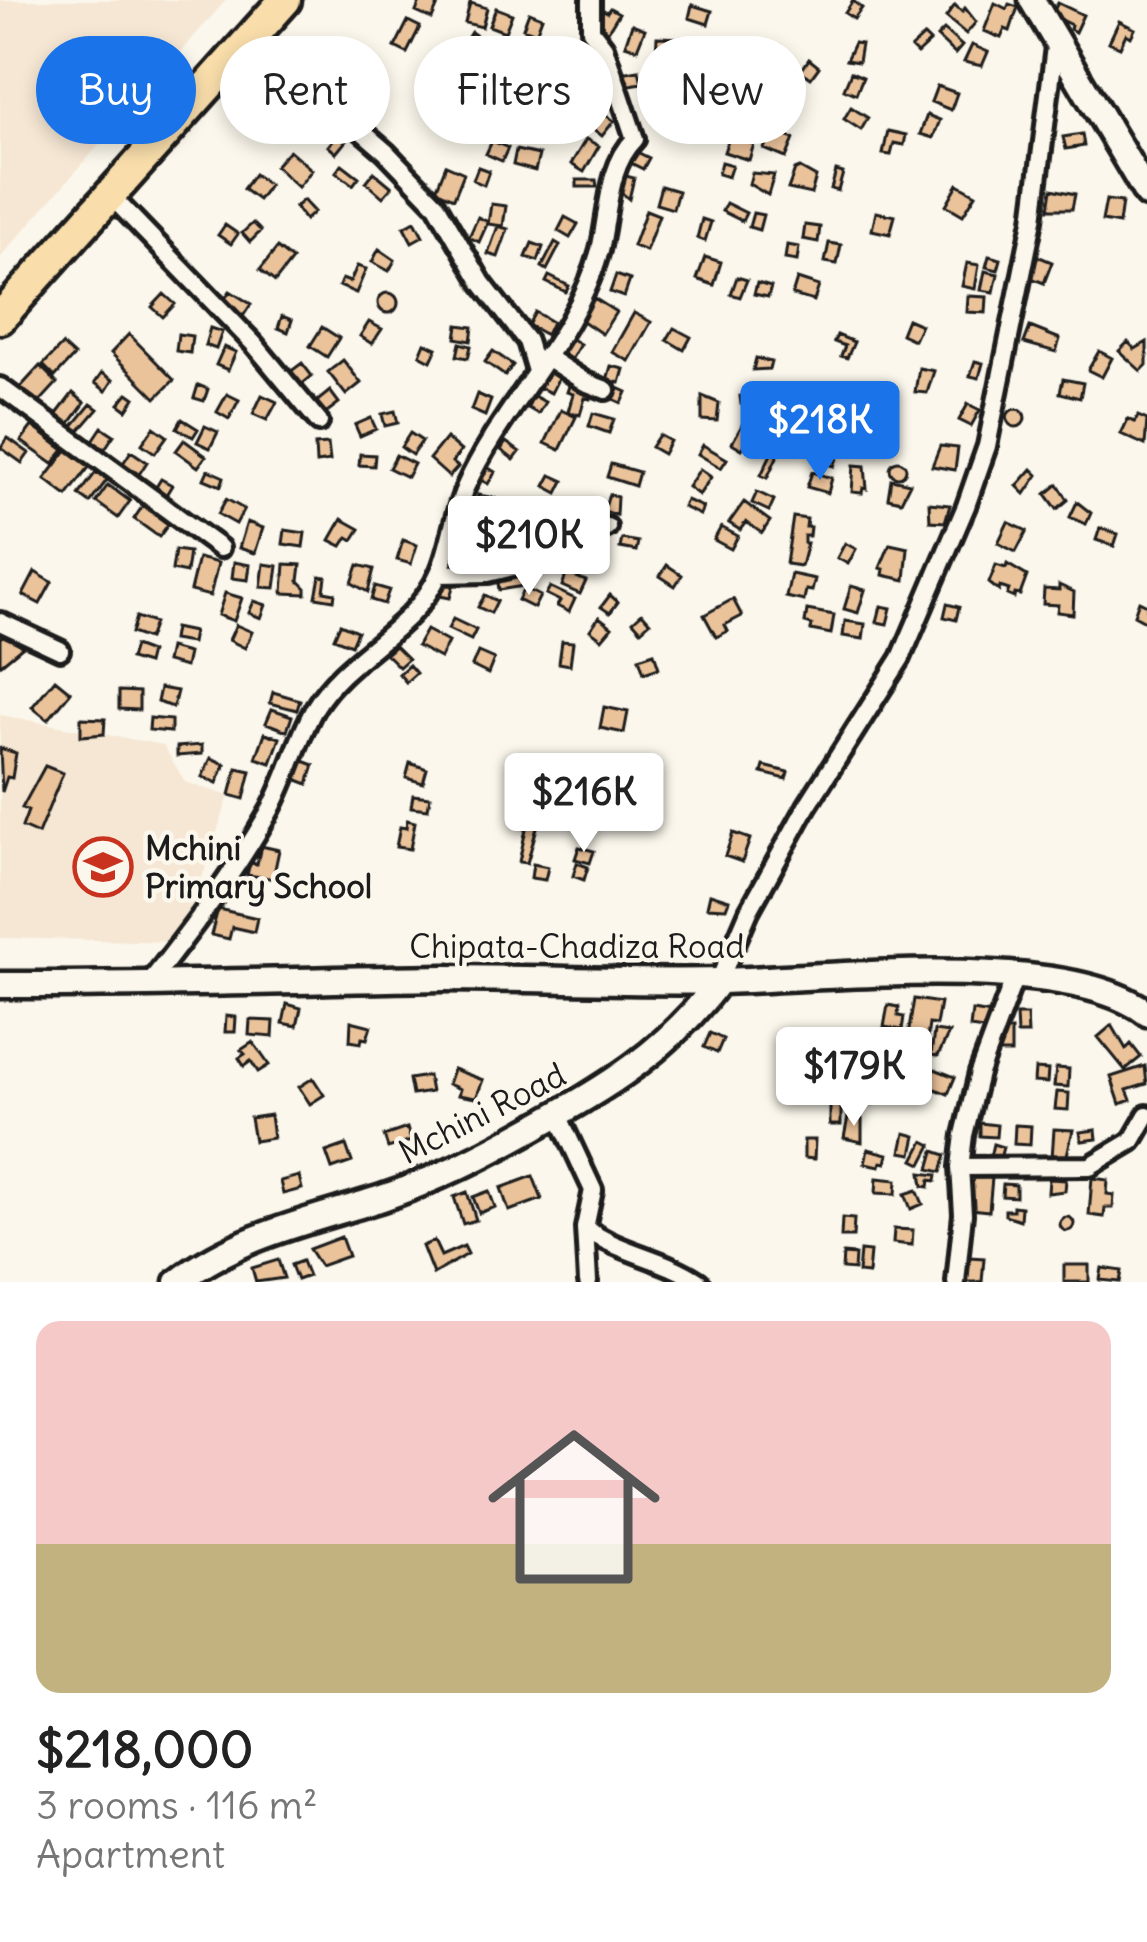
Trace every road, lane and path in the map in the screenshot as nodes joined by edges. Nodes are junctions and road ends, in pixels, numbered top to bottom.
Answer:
1 (285, 0) edge
2 (591, 0) edge
3 (1032, 0) edge
4 (252, 36) edge
5 (1056, 38) junction
6 (220, 71) edge
7 (377, 144) edge
8 (1147, 194) edge
9 (110, 195) junction
10 (0, 318) edge
11 (540, 363) junction
12 (0, 387) edge
13 (606, 390) dead end
14 (319, 422) dead end
15 (607, 527) dead end
16 (220, 548) dead end
17 (439, 574) junction
18 (0, 622) edge
19 (60, 650) dead end
20 (1015, 976) junction
21 (719, 981) junction
22 (0, 985) edge
23 (148, 986) junction
24 (1147, 1013) edge
25 (558, 1115) junction
26 (1147, 1115) edge
27 (960, 1167) junction
28 (585, 1228) junction
29 (196, 1277) edge
30 (588, 1282) edge
31 (699, 1282) edge
32 (956, 1282) edge

1 - 4 highway
2 - 11 street
3 - 5 main road
5 - 8 main road
5 - 21 street
6 - 9 highway
7 - 11 street
9 - 10 highway
9 - 14 street
11 - 13 street
11 - 17 street
12 - 16 street
15 - 17 street
17 - 23 street
18 - 19 street
20 - 21 main road, Chipata-Chadiza Road
20 - 24 main road, Chipata-Chadiza Road
20 - 27 street
21 - 23 main road, Chipata-Chadiza Road
21 - 25 main road, Mchini Road
22 - 23 main road, Chipata-Chadiza Road
25 - 28 street
25 - 29 main road, Mchini Road
26 - 27 street
27 - 32 street
28 - 30 street
28 - 31 street

